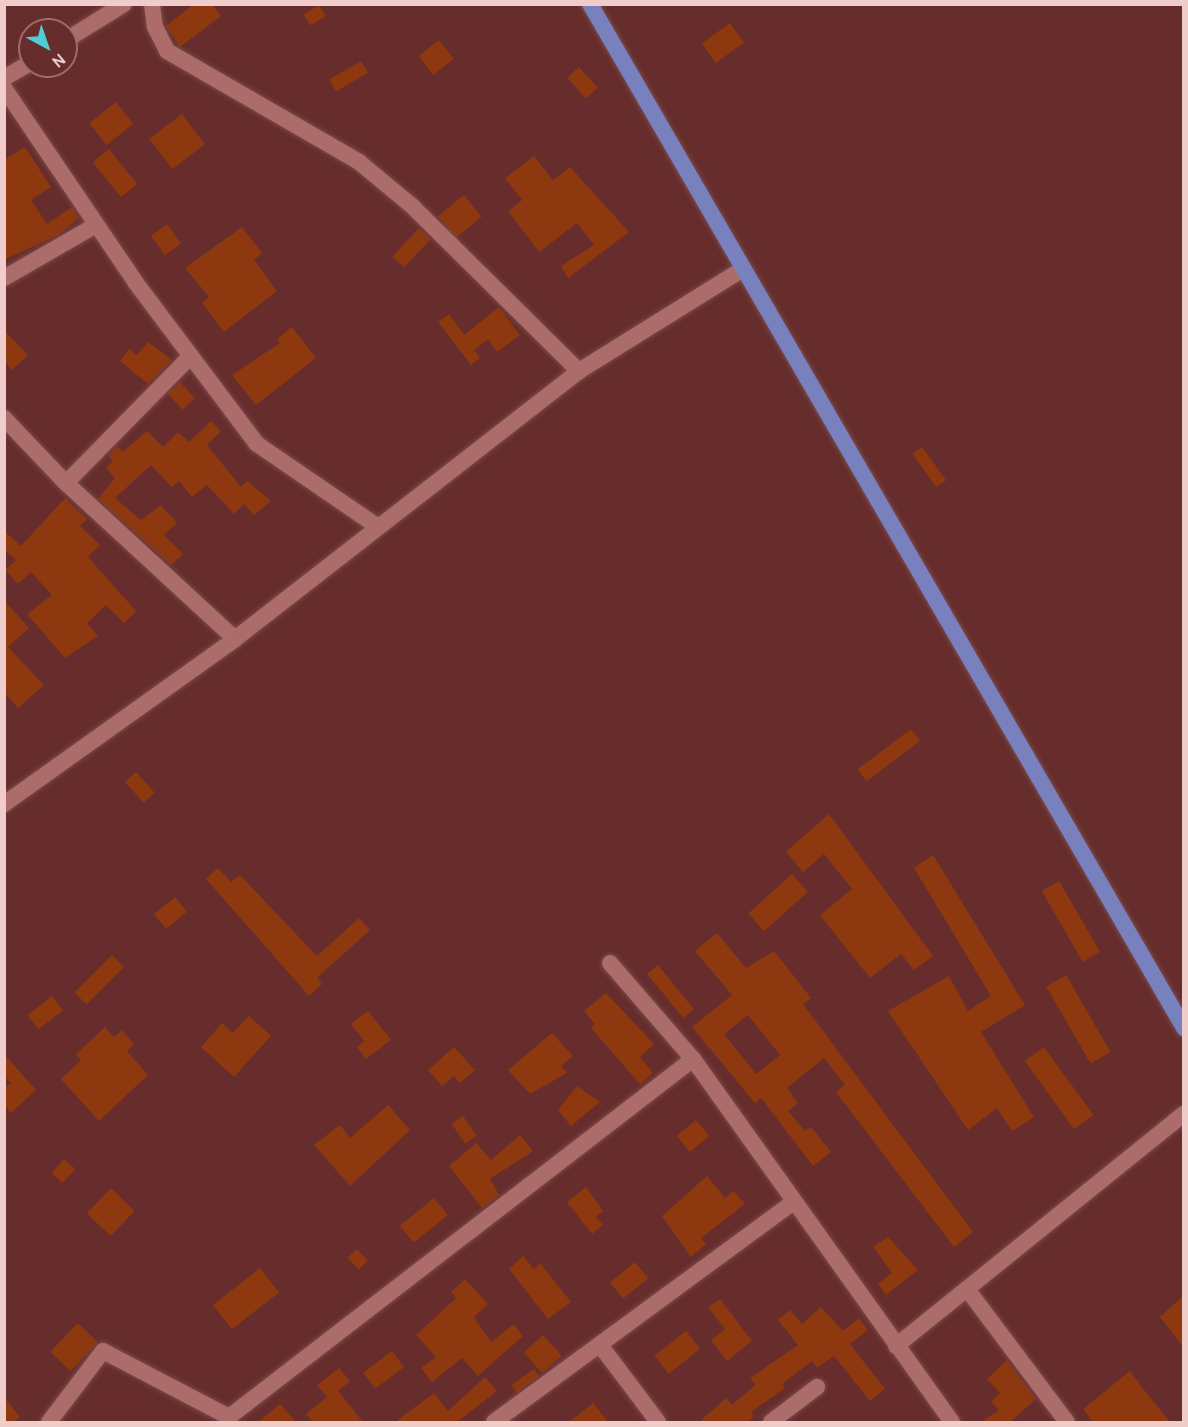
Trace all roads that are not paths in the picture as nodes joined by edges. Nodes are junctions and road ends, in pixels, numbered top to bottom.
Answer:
1 (152, 4) edge
2 (590, 4) edge
3 (111, 7) edge
4 (78, 31) edge
5 (18, 70) edge
6 (4, 78) edge
7 (4, 88) edge
8 (96, 225) junction
9 (741, 270) junction
10 (4, 278) edge
11 (189, 358) junction
12 (579, 371) junction
13 (4, 417) edge
14 (66, 483) junction
15 (378, 527) junction
16 (235, 639) junction
17 (4, 804) edge
18 (610, 963) dead end
19 (1184, 1028) edge
20 (693, 1059) junction
21 (1184, 1114) edge
22 (793, 1202) junction
23 (967, 1289) junction
24 (600, 1345) junction
25 (896, 1346) junction
26 (818, 1387) dead end
27 (231, 1420) edge
28 (49, 1422) edge
29 (494, 1422) edge
30 (658, 1422) edge
31 (771, 1422) edge
32 (952, 1422) edge
33 (1067, 1422) edge

1 - 12 street
2 - 9 main road
3 - 4 street
5 - 6 street
7 - 8 street
8 - 10 street
8 - 11 street
9 - 12 street
9 - 19 main road
11 - 14 street
11 - 15 street
12 - 15 street
13 - 14 street
14 - 16 street
15 - 16 street
16 - 17 street
18 - 20 street
20 - 22 street
20 - 27 street
21 - 23 street
22 - 24 street
22 - 25 street
23 - 25 street
23 - 33 street
24 - 29 street
24 - 30 street
25 - 32 street
26 - 31 street
27 - 28 street

